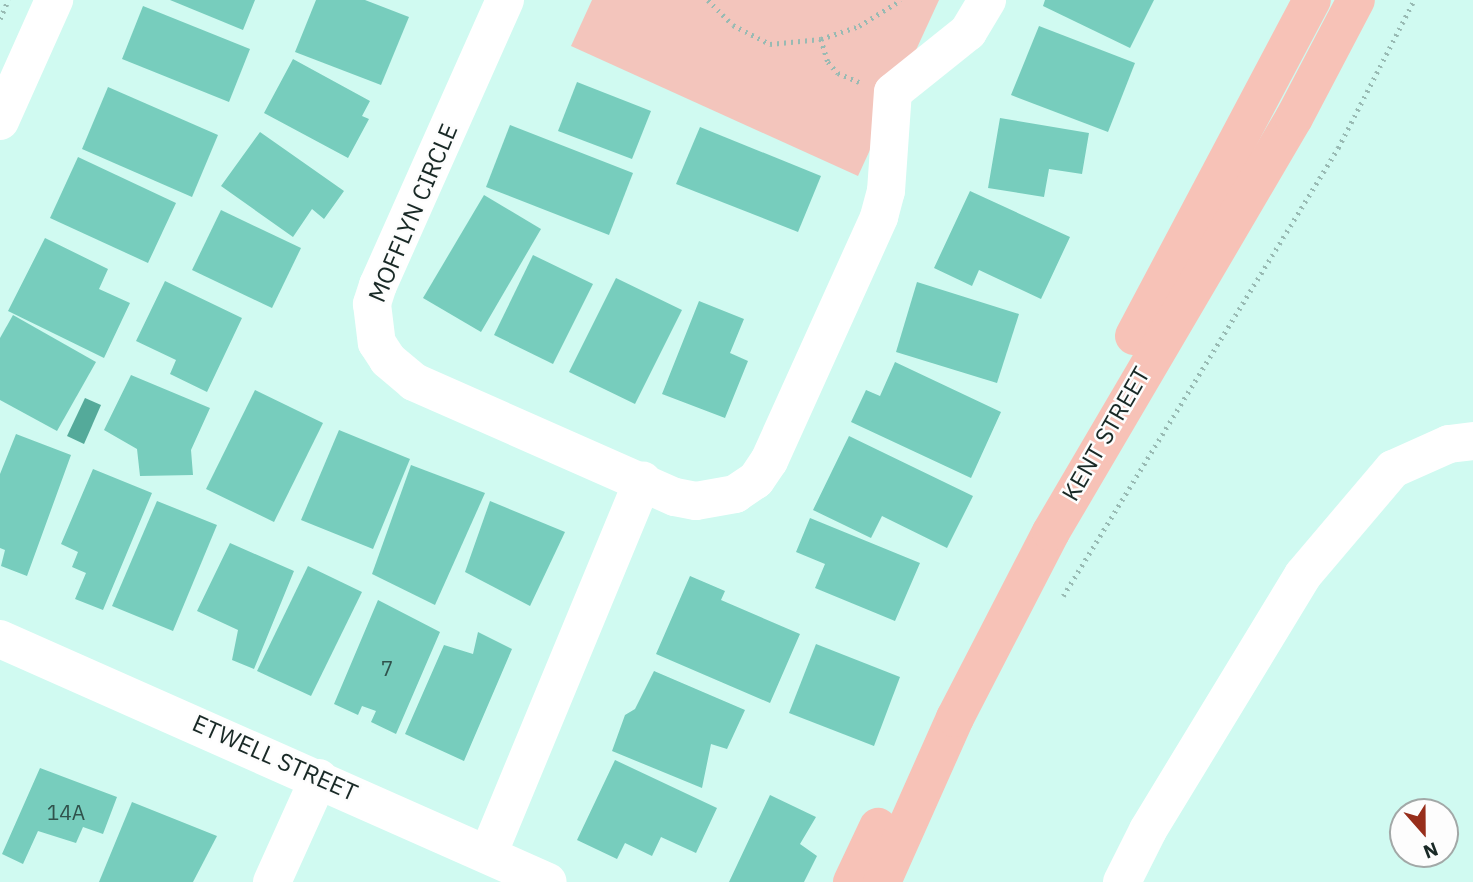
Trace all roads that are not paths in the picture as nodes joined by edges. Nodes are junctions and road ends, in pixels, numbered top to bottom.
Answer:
1 (54, 0) edge
2 (505, 0) edge
3 (987, 0) edge
4 (1312, 0) edge
5 (1356, 0) edge
6 (0, 121) edge
7 (1473, 441) edge
8 (643, 481) junction
9 (0, 639) edge
10 (319, 778) junction
11 (489, 852) junction
12 (272, 882) edge
13 (548, 882) edge
14 (852, 882) edge
15 (882, 882) edge
16 (1122, 882) edge

1 - 6 street
2 - 8 street, MOFFLYN CIRCLE
3 - 8 street, MOFFLYN CIRCLE
4 - 14 main road, KENT STREET
5 - 15 main road, KENT STREET
7 - 16 street
8 - 11 street
9 - 10 street, ETWELL STREET
10 - 11 street, ETWELL STREET
10 - 12 street
11 - 13 street, ETWELL STREET

